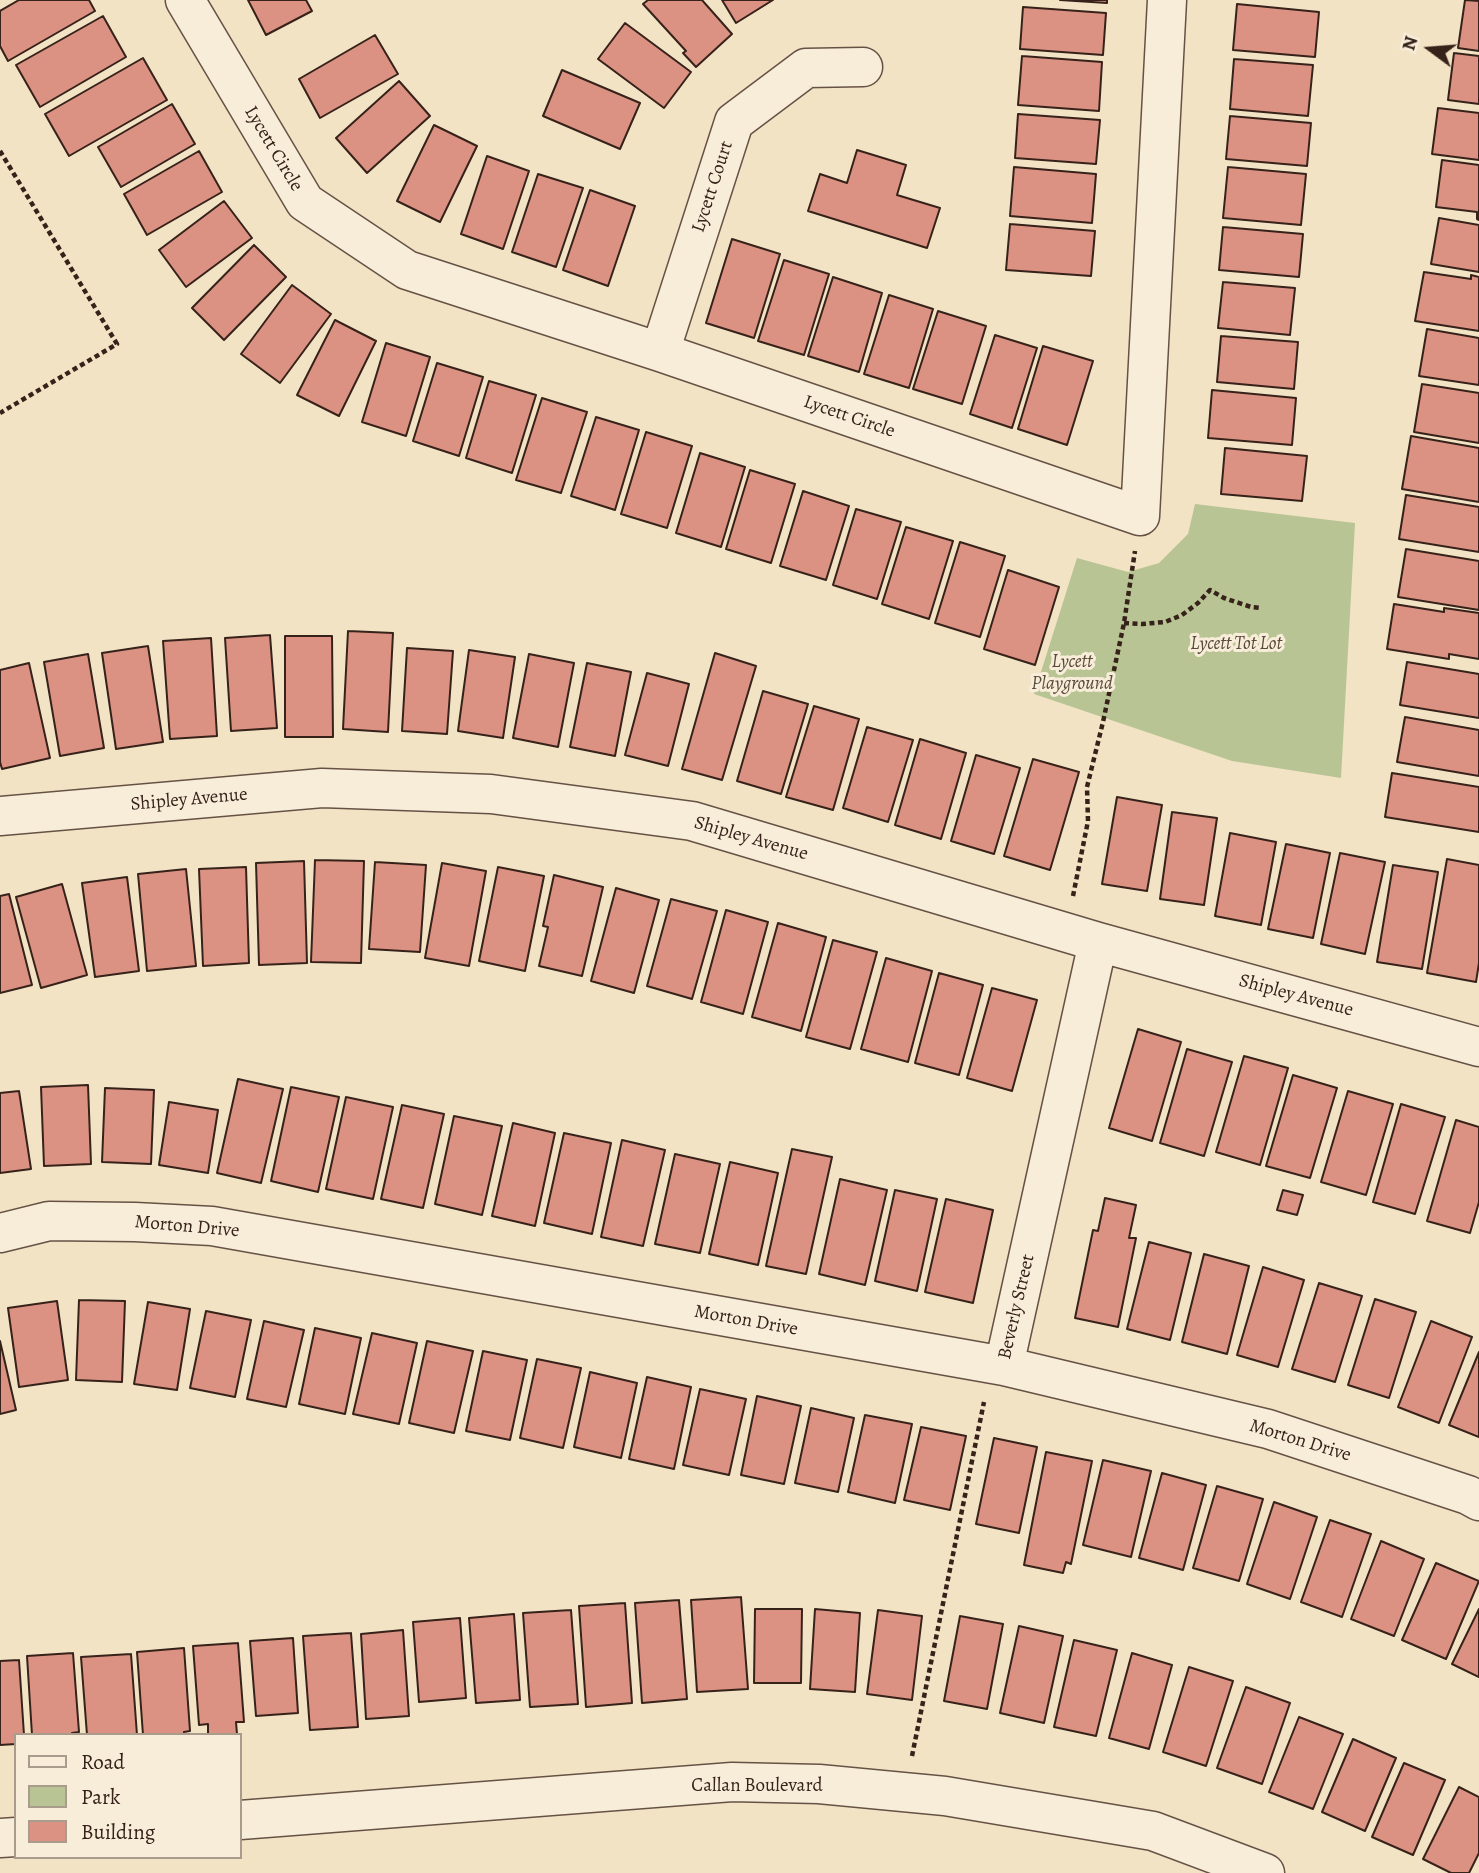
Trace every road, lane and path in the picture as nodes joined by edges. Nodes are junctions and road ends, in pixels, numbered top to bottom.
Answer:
1 (185, 0) edge
2 (1167, 0) edge
3 (863, 67) dead end
4 (0, 151) edge
5 (660, 352) junction
6 (0, 413) edge
7 (1140, 516) junction
8 (1262, 608) dead end
9 (1124, 623) junction
10 (0, 816) edge
11 (1081, 937) junction
12 (1479, 1047) edge
13 (0, 1233) edge
14 (1004, 1366) junction
15 (1479, 1501) edge
16 (904, 1792) junction
17 (242, 1819) edge
18 (1265, 1873) edge

1 - 5 street, Lycett Circle
2 - 7 street
3 - 5 street, Lycett Court
4 - 6 path
5 - 7 street, Lycett Circle
7 - 9 path
8 - 9 path
9 - 11 path
10 - 11 street, Shipley Avenue
11 - 12 street, Shipley Avenue
11 - 14 street, Beverly Street
13 - 14 street, Morton Drive
14 - 15 street, Morton Drive
14 - 16 path, Beverly Street
16 - 17 street, Callan Boulevard
16 - 18 street, Callan Boulevard

